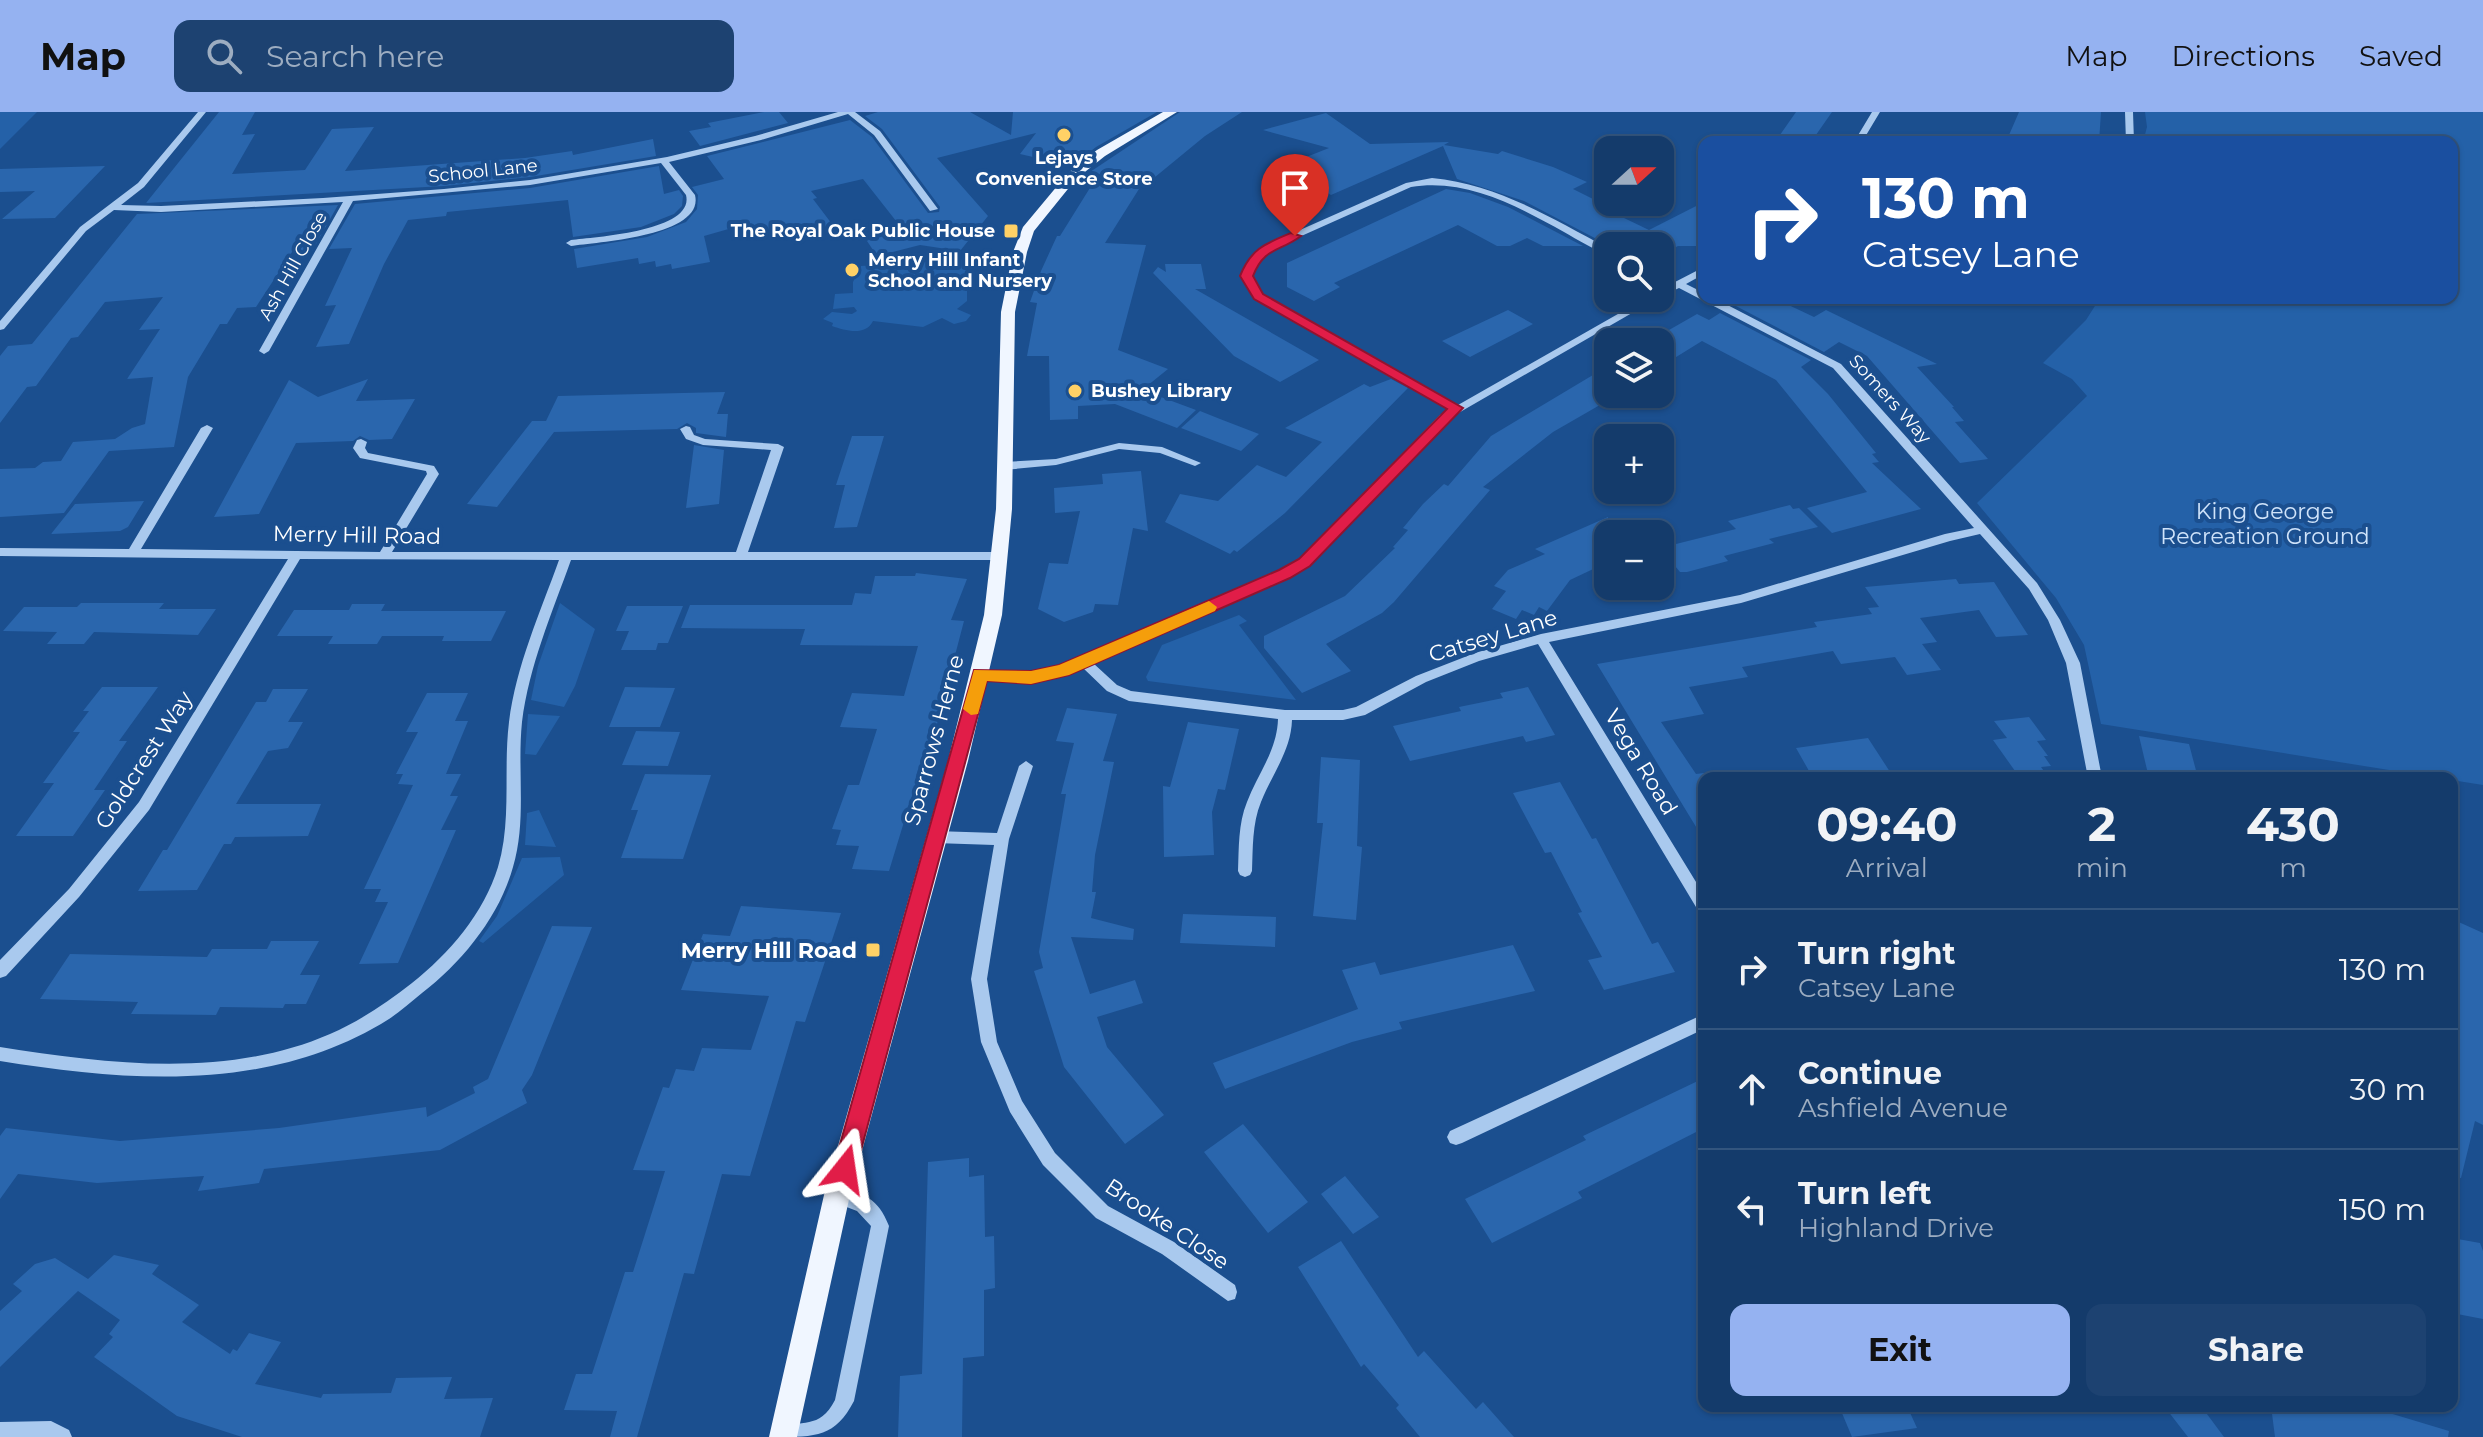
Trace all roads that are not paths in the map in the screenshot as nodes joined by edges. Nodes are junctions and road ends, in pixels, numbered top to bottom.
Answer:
1 (202, 112) edge
2 (798, 112) edge
3 (849, 112) edge
4 (1171, 112) edge
5 (1876, 112) edge
6 (2129, 112) edge
7 (808, 124) junction
8 (1862, 136) edge
9 (2130, 136) edge
10 (663, 160) junction
11 (350, 198) junction
12 (114, 207) junction
13 (933, 209) dead end
14 (571, 243) dead end
15 (1594, 245) edge
16 (1698, 273) edge
17 (1674, 284) edge
18 (1677, 285) junction
19 (1674, 287) edge
20 (1698, 294) edge
21 (1718, 304) edge
22 (1628, 312) edge
23 (0, 327) edge
24 (264, 351) dead end
25 (1456, 408) junction
26 (207, 428) dead end
27 (686, 429) dead end
28 (361, 442) dead end
29 (1195, 463) dead end
30 (1004, 466) junction
31 (1982, 530) junction
32 (0, 552) edge
33 (133, 553) junction
34 (297, 554) junction
35 (384, 556) junction
36 (1001, 556) junction
37 (566, 557) junction
38 (740, 557) junction
39 (1541, 639) junction
40 (1084, 662) junction
41 (980, 675) junction
42 (1285, 715) junction
43 (1026, 766) dead end
44 (2094, 772) edge
45 (935, 837) junction
46 (1002, 839) junction
47 (1245, 871) dead end
48 (1698, 898) edge
49 (0, 971) edge
50 (1698, 1024) edge
51 (0, 1054) edge
52 (1456, 1137) dead end
53 (837, 1195) junction
54 (1228, 1292) dead end
55 (0, 1432) edge
56 (62, 1437) edge
57 (783, 1437) edge

1 - 12 street
2 - 7 street
3 - 7 street, School Lane
3 - 13 street
4 - 30 main road, Sparrows Herne
5 - 8 street
6 - 9 street
7 - 10 street, School Lane
10 - 11 street, School Lane
10 - 14 street
11 - 12 street, School Lane
11 - 24 street, Ash Hill Close
12 - 23 street
15 - 25 street
16 - 18 street
17 - 18 street, Somers Way
18 - 19 street
18 - 20 street, Somers Way
21 - 31 street, Somers Way
22 - 25 street
25 - 40 street
26 - 33 street
27 - 38 street
28 - 35 street
29 - 30 street
30 - 36 main road, Sparrows Herne
31 - 39 street, Catsey Lane
31 - 44 street, Somers Way
32 - 33 street, Merry Hill Road
33 - 34 street, Merry Hill Road
34 - 35 street, Merry Hill Road
34 - 49 street, Goldcrest Way
35 - 37 street, Merry Hill Road
36 - 38 street, Merry Hill Road
36 - 41 main road, Sparrows Herne
37 - 38 street, Merry Hill Road
37 - 51 street
39 - 42 street, Catsey Lane
39 - 48 street, Vega Road
40 - 41 street
40 - 42 street, Catsey Lane
41 - 45 main road, Sparrows Herne
42 - 47 street
43 - 46 street, Brooke Close
45 - 46 street
45 - 53 main road, Sparrows Herne
46 - 54 street, Brooke Close
50 - 52 street
53 - 57 main road, Sparrows Herne
53 - 57 street
55 - 56 street

